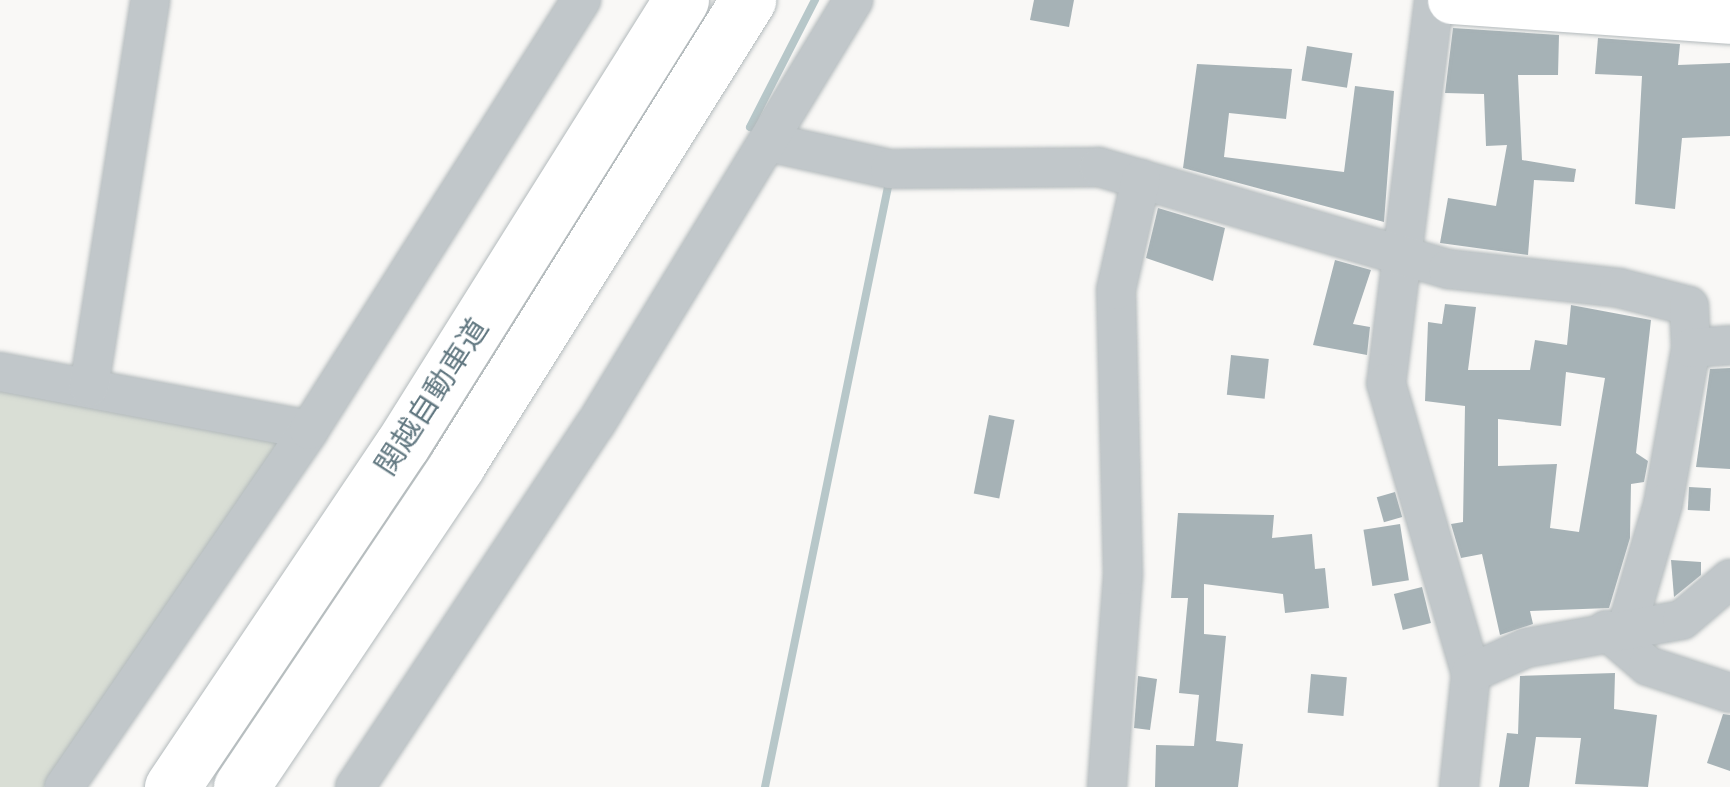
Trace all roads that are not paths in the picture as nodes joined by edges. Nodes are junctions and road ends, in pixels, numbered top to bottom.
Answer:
1 (150, 0) edge
2 (581, 0) edge
3 (681, 0) edge
4 (748, 0) edge
5 (853, 0) edge
6 (1434, 0) edge
7 (1452, 0) edge
8 (1466, 1) edge
9 (1730, 20) edge
10 (772, 143) junction
11 (1141, 179) junction
12 (1397, 252) junction
13 (1730, 345) edge
14 (1691, 348) junction
15 (0, 372) edge
16 (89, 387) junction
17 (309, 430) junction
18 (1730, 579) edge
19 (1617, 629) junction
20 (1471, 674) junction
21 (1730, 693) edge
22 (76, 784) edge
23 (172, 787) edge
24 (241, 787) edge
25 (355, 787) edge
26 (1107, 787) edge
27 (1459, 787) edge

1 - 16 street
2 - 17 street
3 - 23 highway, 関越自動車道
4 - 24 highway, 関越自動車道
5 - 10 street
6 - 12 street
7 - 8 main road
8 - 9 main road
10 - 11 street
10 - 25 street
11 - 12 street
11 - 26 street
12 - 14 street
12 - 20 street
13 - 14 street
14 - 19 street
15 - 16 street
16 - 17 street
17 - 22 street
18 - 19 street
19 - 20 street
19 - 21 street
20 - 27 street

